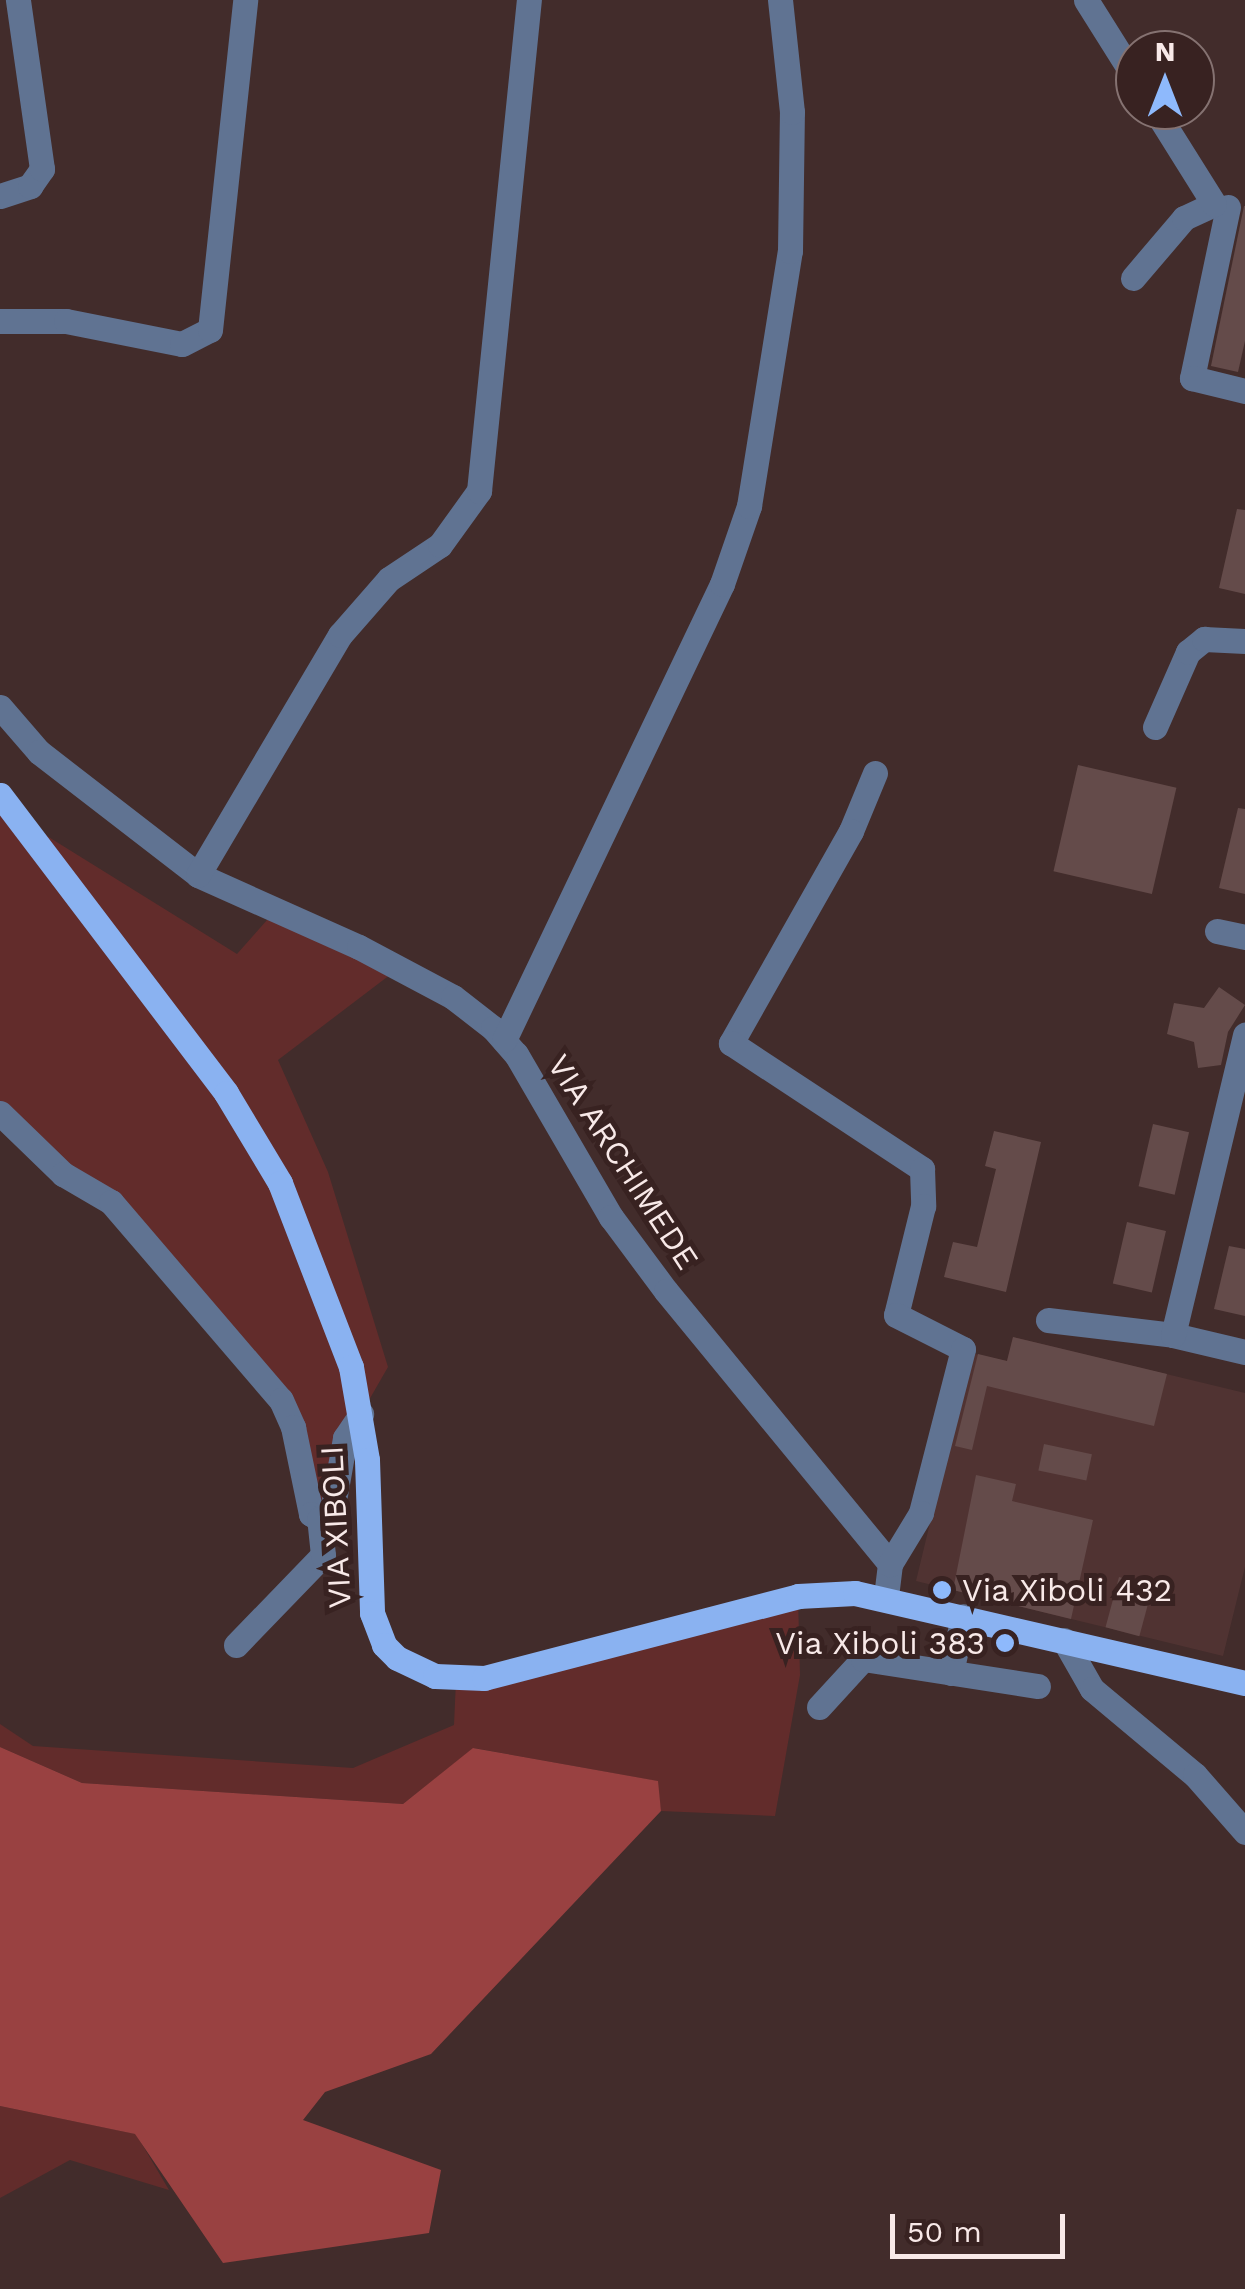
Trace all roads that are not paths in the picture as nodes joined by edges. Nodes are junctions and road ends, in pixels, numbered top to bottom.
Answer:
1 (18, 0) edge
2 (245, 0) edge
3 (529, 0) edge
4 (780, 0) edge
5 (1086, 0) edge
6 (1115, 46) edge
7 (1170, 130) edge
8 (0, 196) edge
9 (1229, 207) edge
10 (1133, 278) dead end
11 (0, 322) edge
12 (1245, 391) edge
13 (1245, 641) edge
14 (0, 707) edge
15 (1154, 727) dead end
16 (875, 773) dead end
17 (0, 795) edge
18 (198, 875) junction
19 (1218, 931) dead end
20 (1245, 937) edge
21 (1245, 1035) edge
22 (504, 1040) junction
23 (1237, 1107) edge
24 (0, 1113) edge
25 (1048, 1320) dead end
26 (1174, 1334) junction
27 (1245, 1352) edge
28 (361, 1414) junction
29 (319, 1519) junction
30 (890, 1564) junction
31 (886, 1597) junction
32 (962, 1616) junction
33 (1064, 1640) junction
34 (236, 1645) dead end
35 (951, 1673) junction
36 (1245, 1683) edge
37 (1038, 1686) dead end
38 (818, 1707) dead end
39 (1245, 1832) edge

1 - 8 street
2 - 11 street
3 - 18 street
4 - 22 street
5 - 6 street
7 - 9 street
9 - 10 street
9 - 12 street
13 - 15 street
14 - 18 street, VIA ARCHIMEDE
16 - 30 street
17 - 28 main road, VIA XIBOLI
18 - 22 street, VIA ARCHIMEDE
19 - 20 street
21 - 23 street
22 - 30 street, VIA ARCHIMEDE
23 - 26 street
24 - 29 street
25 - 26 street
26 - 27 street
28 - 29 street
28 - 31 main road, VIA XIBOLI
29 - 34 street
30 - 31 street
31 - 32 main road, VIA XIBOLI
32 - 33 main road, VIA XIBOLI
32 - 35 street
33 - 36 main road, VIA XIBOLI
33 - 39 street
35 - 37 street
35 - 38 street

